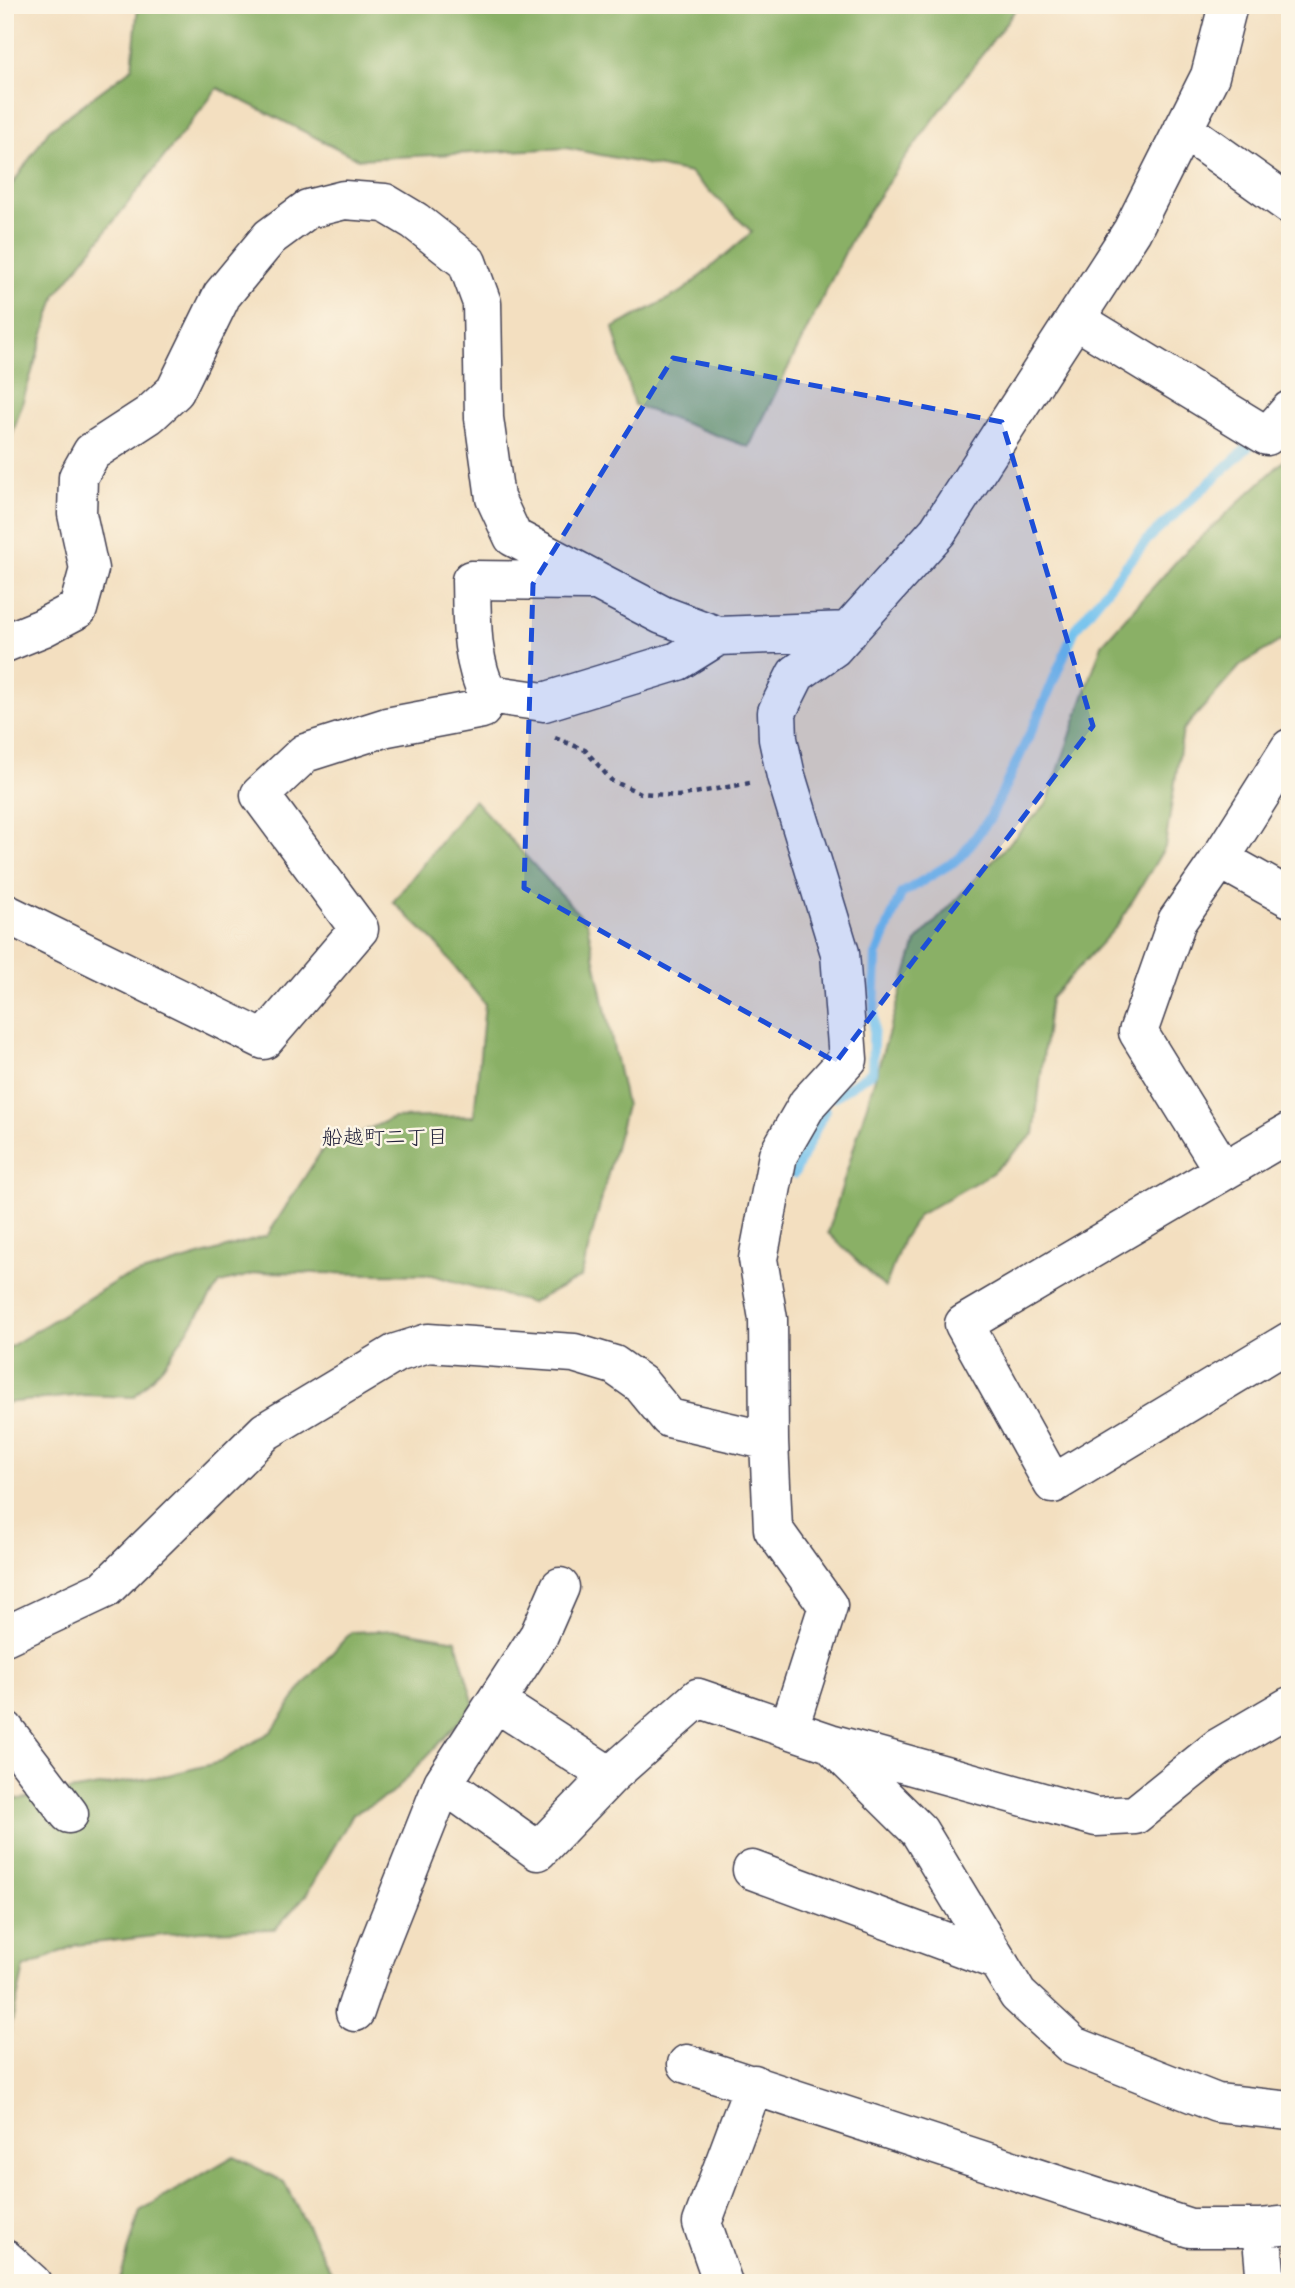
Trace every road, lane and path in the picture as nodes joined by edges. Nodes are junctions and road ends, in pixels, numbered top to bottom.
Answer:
1 (1228, 5) edge
2 (1183, 129) junction
3 (1290, 205) edge
4 (1075, 319) junction
5 (1290, 410) edge
6 (597, 581) junction
7 (849, 631) junction
8 (718, 636) junction
9 (5, 643) edge
10 (488, 694) junction
11 (544, 702) junction
12 (1290, 747) edge
13 (786, 776) junction
14 (1220, 859) junction
15 (1290, 898) edge
16 (5, 913) edge
17 (1290, 1132) edge
18 (1223, 1170) junction
19 (1290, 1341) edge
20 (769, 1441) junction
21 (560, 1587) dead end
22 (5, 1636) edge
23 (497, 1703) junction
24 (1290, 1706) edge
25 (789, 1728) junction
26 (5, 1730) edge
27 (830, 1743) junction
28 (610, 1776) junction
29 (443, 1783) junction
30 (69, 1814) dead end
31 (751, 1870) dead end
32 (998, 1961) junction
33 (355, 2012) dead end
34 (687, 2064) dead end
35 (754, 2084) junction
36 (1290, 2111) edge
37 (1275, 2227) edge
38 (5, 2259) edge
39 (32, 2283) edge
40 (723, 2283) edge
41 (1266, 2283) edge

1 - 2 street
2 - 3 street
2 - 4 street
4 - 5 street
4 - 7 street
6 - 8 street
6 - 9 street
6 - 10 street
7 - 8 street
7 - 13 street
8 - 11 street
10 - 11 street
10 - 16 street
11 - 13 path
12 - 14 street
13 - 20 street
14 - 15 street
14 - 18 street
17 - 18 street
18 - 19 street
20 - 22 street
20 - 25 street
21 - 23 street
23 - 28 street
23 - 29 street
24 - 27 street
25 - 27 street
25 - 28 street
26 - 30 street
27 - 32 street
28 - 29 street
29 - 33 street
31 - 32 street
32 - 36 street
34 - 35 street
35 - 37 street
35 - 40 street
37 - 41 street
38 - 39 street

